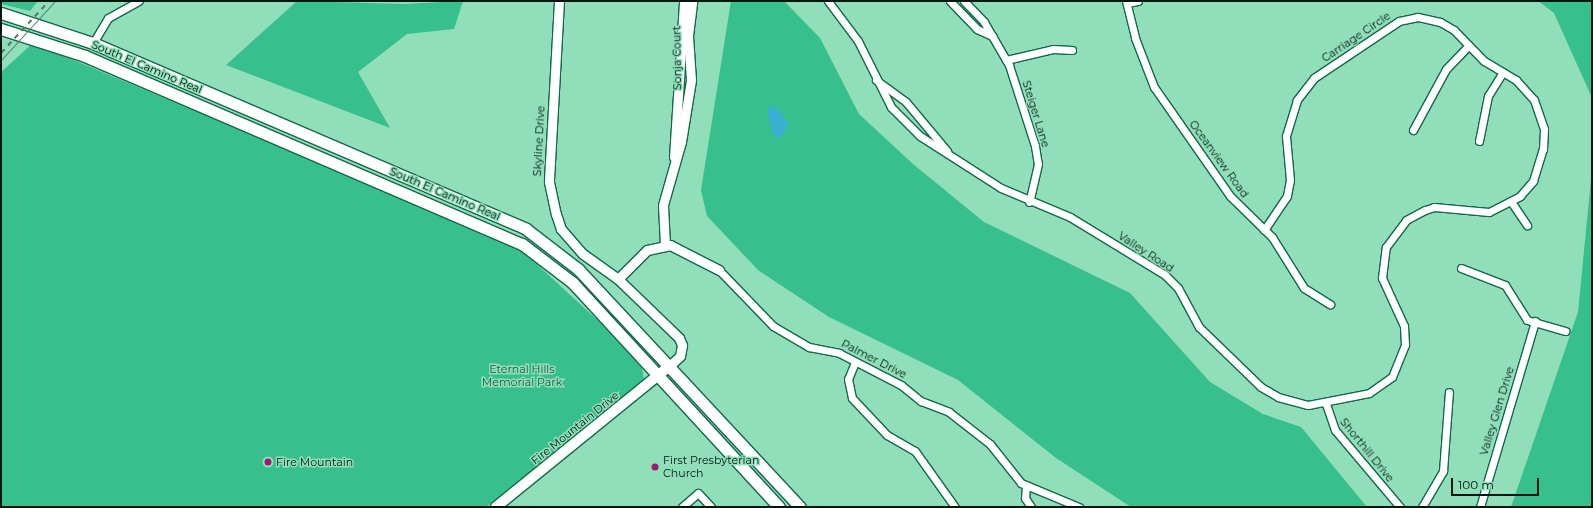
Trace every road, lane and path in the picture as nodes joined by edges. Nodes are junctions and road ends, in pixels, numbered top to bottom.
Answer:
1 (139, 1) edge
2 (559, 1) edge
3 (684, 1) edge
4 (692, 1) edge
5 (828, 1) edge
6 (950, 1) edge
7 (964, 1) edge
8 (1138, 1) edge
9 (1127, 2) edge
10 (1, 14) edge
11 (1, 29) edge
12 (992, 36) junction
13 (93, 43) junction
14 (1468, 46) junction
15 (1072, 50) dead end
16 (1006, 60) junction
17 (1503, 72) junction
18 (876, 80) junction
19 (1413, 130) dead end
20 (1479, 141) dead end
21 (948, 152) junction
22 (674, 160) junction
23 (1029, 202) junction
24 (1512, 203) junction
25 (1527, 224) dead end
26 (1264, 230) junction
27 (665, 245) junction
28 (1461, 268) dead end
29 (719, 270) joint
30 (618, 279) junction
31 (1330, 304) dead end
32 (1535, 322) junction
33 (1565, 331) dead end
34 (855, 362) junction
35 (668, 367) junction
36 (658, 376) junction
37 (1449, 392) dead end
38 (1326, 404) junction
39 (1026, 485) junction
40 (496, 507) edge
41 (682, 507) edge
42 (711, 507) edge
43 (779, 507) edge
44 (800, 507) edge
45 (955, 507) edge
46 (1031, 507) edge
47 (1079, 507) edge
48 (1400, 507) edge
49 (1422, 507) edge
50 (1480, 507) edge

1 - 13 street
2 - 30 street, Skyline Drive
3 - 22 street, Sonja Court
4 - 22 street, Sonja Court
5 - 18 street, Valley Road
6 - 12 street, Steiger Lane
7 - 12 street, Steiger Lane
8 - 9 street
9 - 26 street, Oceanview Road
10 - 13 main road, South El Camino Real
11 - 36 main road, South El Camino Real
12 - 16 street, Steiger Lane
13 - 35 main road, South El Camino Real
14 - 17 street, Carriage Circle
14 - 19 street
14 - 26 street, Carriage Circle
15 - 16 street
16 - 23 street, Steiger Lane
17 - 20 street
17 - 24 street, Carriage Circle
18 - 21 street, Valley Road
18 - 21 street, Valley Road
21 - 23 street, Valley Road
22 - 27 street, Sonja Court
23 - 38 street, Valley Road
24 - 25 street
24 - 38 street, Carriage Circle
26 - 31 street, Oceanview Road
27 - 29 street, Palmer Drive
27 - 30 street
28 - 32 street
29 - 34 street, Palmer Drive
30 - 35 street, Skyline Drive
32 - 33 street
32 - 50 street, Valley Glen Drive
34 - 39 street, Palmer Drive
34 - 45 street
35 - 36 main road, Fire Mountain Drive
35 - 44 main road, South El Camino Real
36 - 40 main road, Fire Mountain Drive
36 - 43 main road, South El Camino Real
37 - 49 street
38 - 48 street, Shorthill Drive
39 - 46 street
39 - 47 street, Palmer Drive
41 - 42 street

